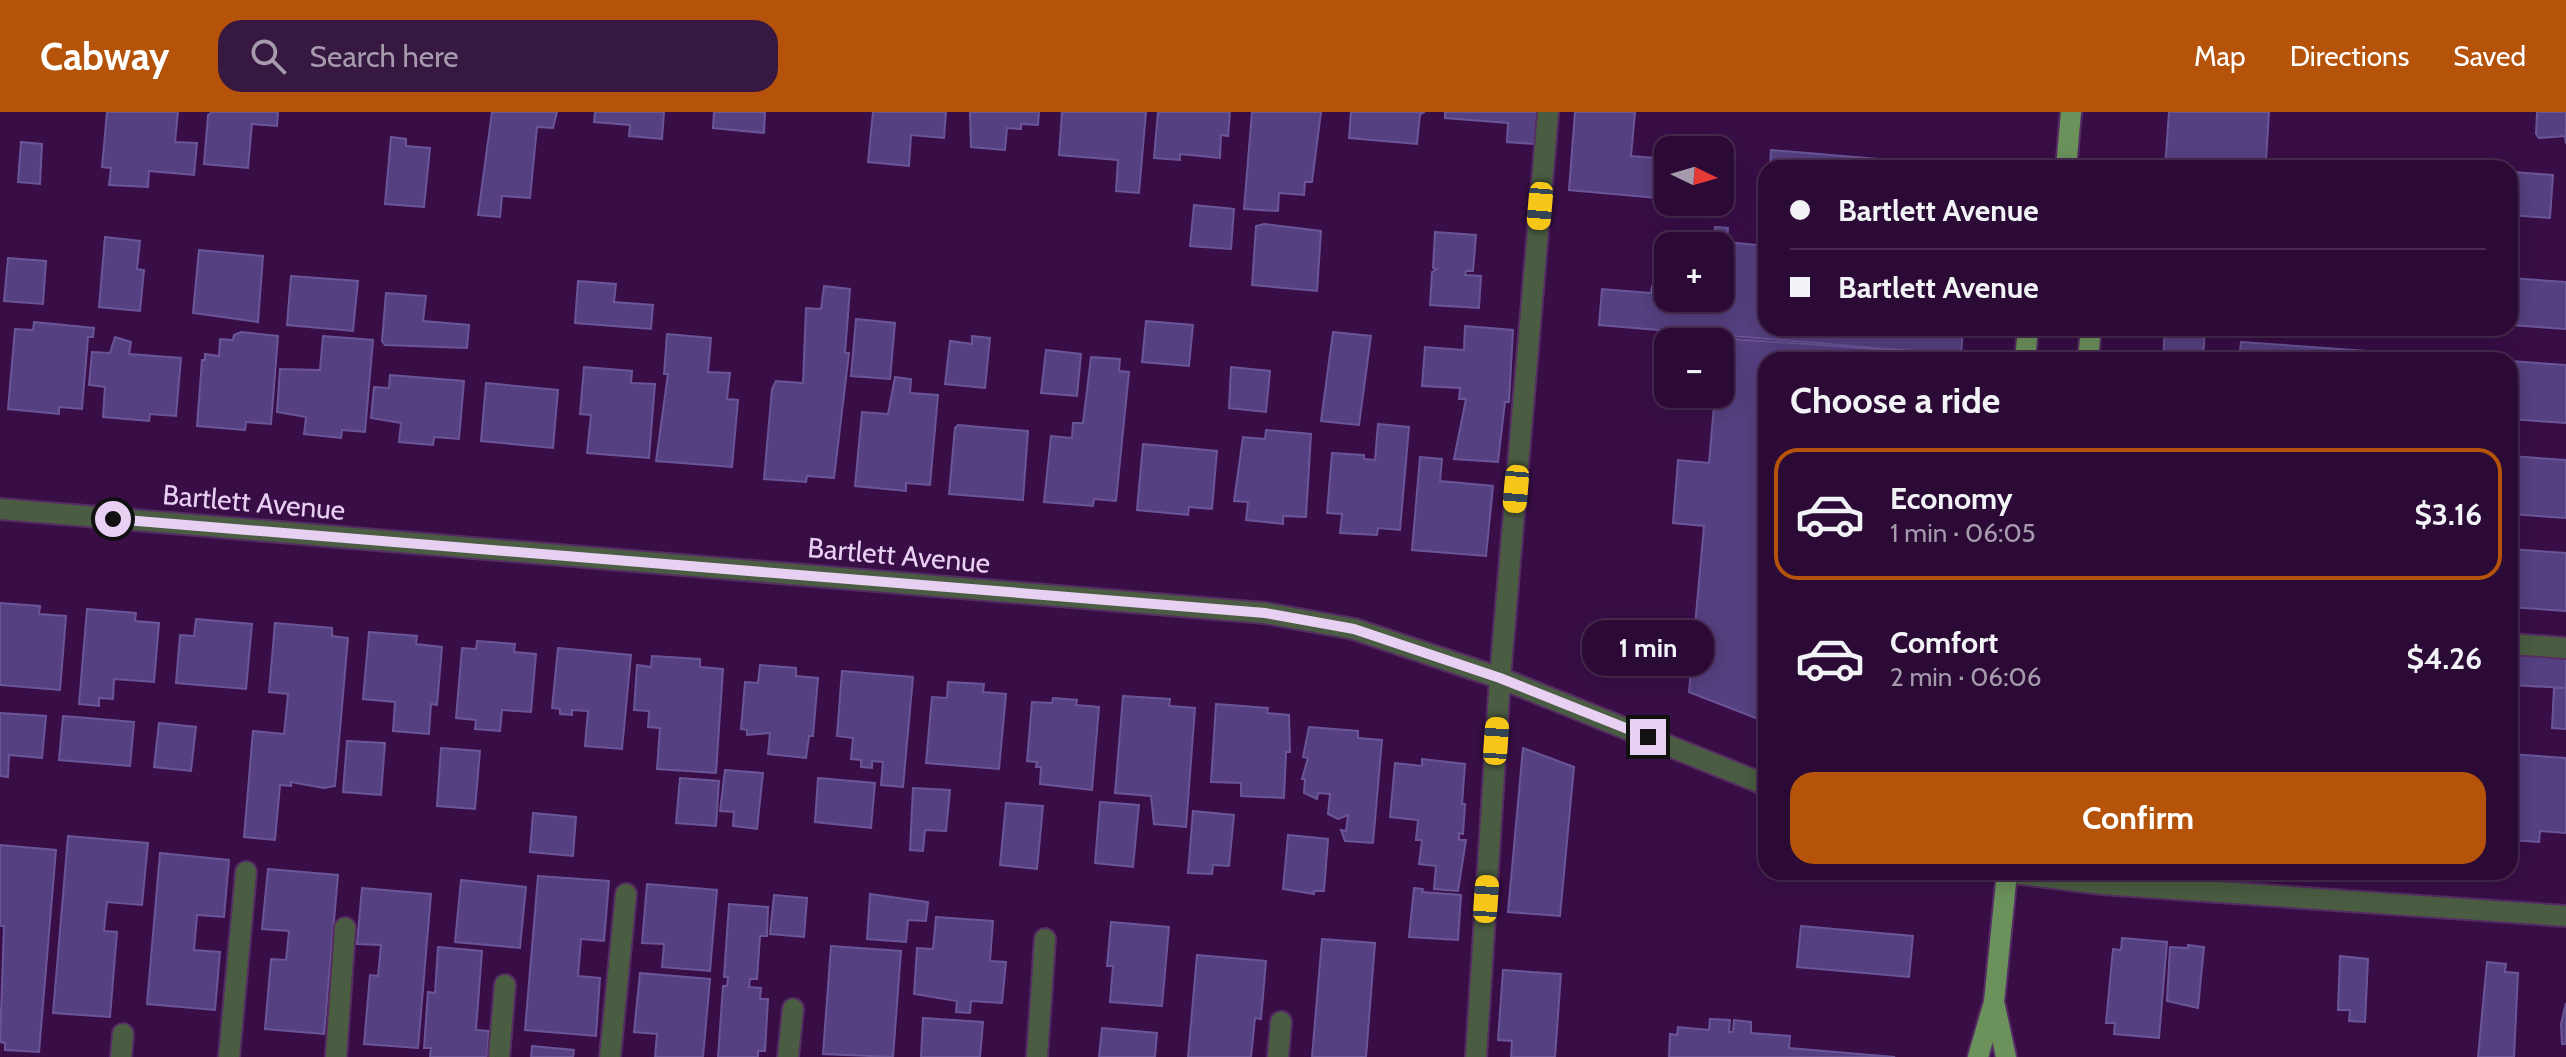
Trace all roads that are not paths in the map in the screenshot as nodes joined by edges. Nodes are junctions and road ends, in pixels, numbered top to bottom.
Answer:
1 (1548, 112) edge
2 (2071, 112) edge
3 (2067, 160) edge
4 (0, 509) edge
5 (2518, 645) edge
6 (2566, 648) edge
7 (1500, 678) junction
8 (1758, 782) edge
9 (246, 872) dead end
10 (2005, 880) edge
11 (2070, 880) edge
12 (626, 894) dead end
13 (2566, 916) edge
14 (345, 928) dead end
15 (1045, 939) dead end
16 (505, 985) dead end
17 (1994, 1002) junction
18 (793, 1009) dead end
19 (1281, 1022) dead end
20 (123, 1034) dead end
21 (121, 1057) edge
22 (229, 1057) edge
23 (336, 1057) edge
24 (499, 1057) edge
25 (610, 1057) edge
26 (788, 1057) edge
27 (1037, 1057) edge
28 (1278, 1057) edge
29 (1476, 1057) edge
30 (1978, 1057) edge
31 (2006, 1057) edge

1 - 7 street
2 - 3 main road
4 - 7 street, Bartlett Avenue
5 - 6 street
7 - 8 street, Bartlett Avenue
7 - 29 street
9 - 22 street
10 - 17 main road
11 - 13 street
12 - 25 street
14 - 23 street
15 - 27 street
16 - 24 street
17 - 30 main road
17 - 31 main road
18 - 26 street
19 - 28 street
20 - 21 street

